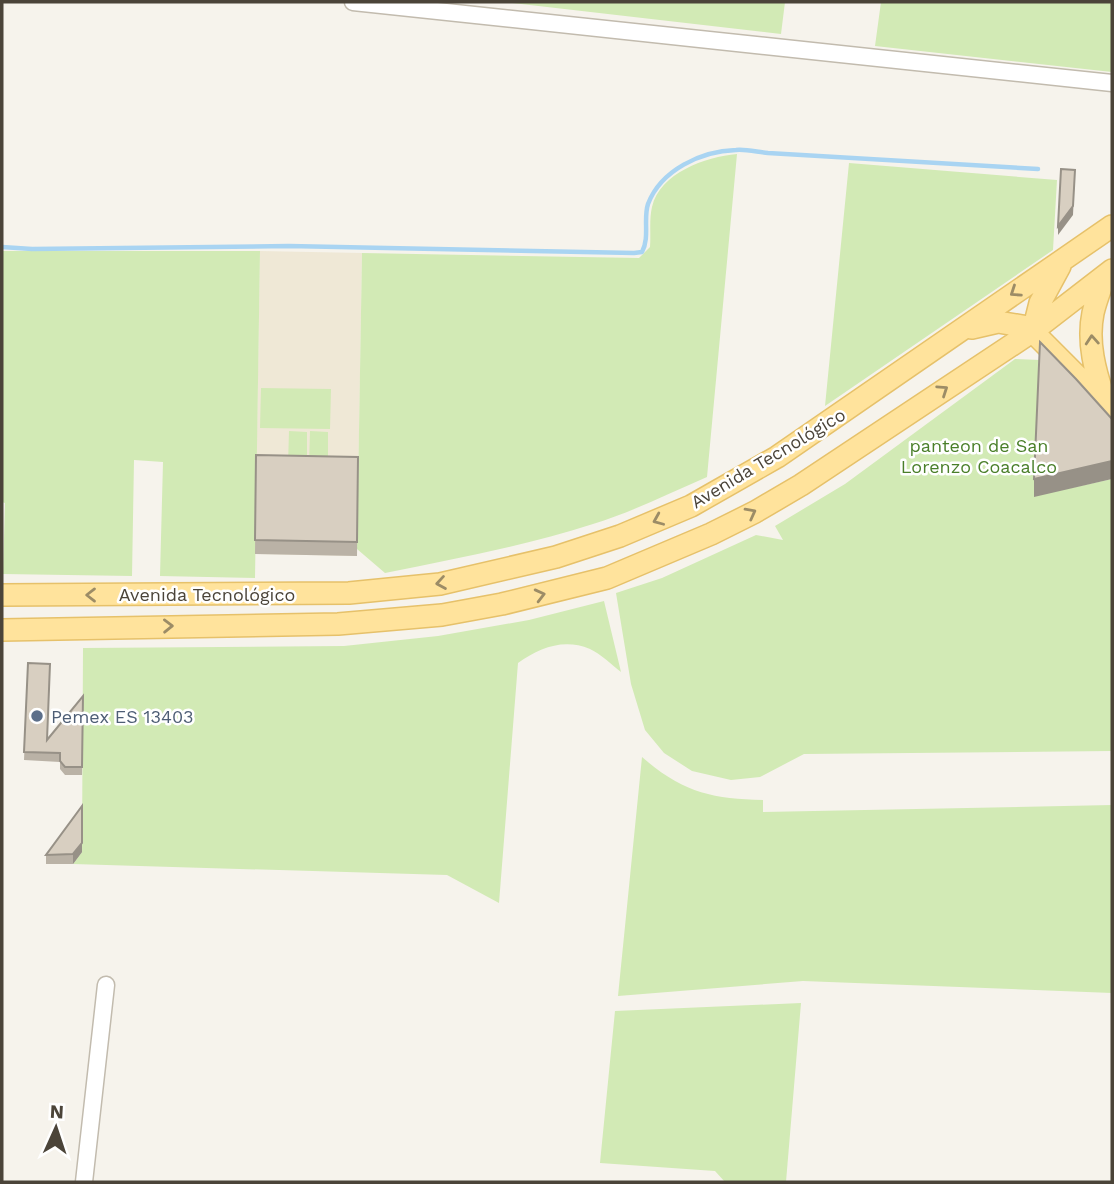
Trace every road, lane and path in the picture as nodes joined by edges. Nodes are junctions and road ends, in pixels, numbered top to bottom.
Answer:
1 (353, 2) edge
2 (1112, 83) edge
3 (1112, 226) edge
4 (1071, 254) junction
5 (1108, 273) edge
6 (1033, 331) junction
7 (957, 332) junction
8 (1110, 408) edge
9 (2, 595) edge
10 (2, 630) edge
11 (106, 985) dead end
12 (84, 1182) edge

1 - 2 street
3 - 4 main road, Avenida Tecnológico
4 - 6 main road
4 -> 7 main road, Avenida Tecnológico
5 - 6 main road, Avenida Tecnológico
8 -> 5 main road
6 - 7 main road
6 - 8 main road
10 -> 6 main road, Avenida Tecnológico
7 -> 9 main road, Avenida Tecnológico
11 - 12 street

